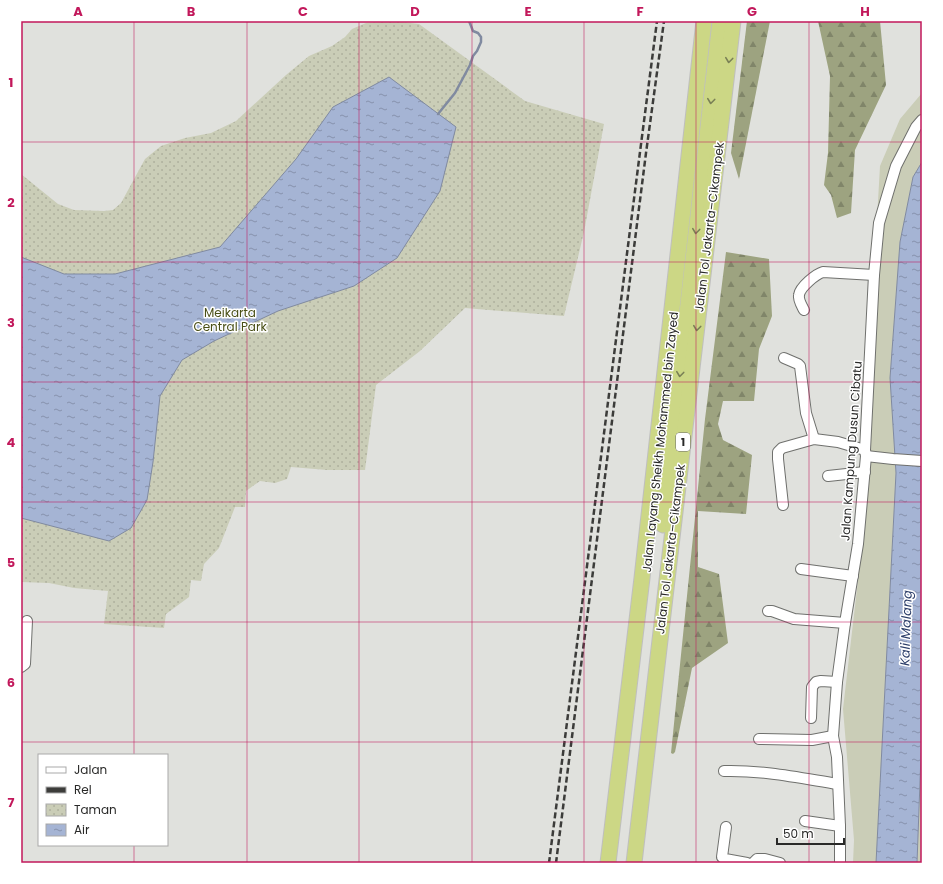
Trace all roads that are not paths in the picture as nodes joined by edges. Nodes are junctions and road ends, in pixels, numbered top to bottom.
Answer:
1 (704, 21) edge
2 (708, 21) edge
3 (720, 21) edge
4 (733, 21) edge
5 (922, 120) edge
6 (874, 275) junction
7 (804, 310) dead end
8 (784, 358) dead end
9 (814, 439) junction
10 (866, 453) junction
11 (922, 461) edge
12 (865, 472) junction
13 (828, 476) dead end
14 (783, 505) dead end
15 (801, 569) dead end
16 (853, 576) junction
17 (768, 611) dead end
18 (27, 620) dead end
19 (845, 623) junction
20 (21, 667) edge
21 (837, 682) junction
22 (811, 718) dead end
23 (833, 736) junction
24 (759, 739) dead end
25 (724, 771) dead end
26 (838, 784) junction
27 (805, 822) dead end
28 (840, 826) junction
29 (726, 827) dead end
30 (608, 863) edge
31 (612, 863) edge
32 (624, 863) edge
33 (634, 863) edge
34 (747, 863) edge
35 (753, 863) edge
36 (780, 863) edge
37 (840, 863) edge

1 - 30 highway, Jalan Tol Jakarta–Cikampek / 1
2 - 31 highway, Jalan Layang Sheikh Mohammed bin Zayed / 1
3 -> 32 highway, Jalan Layang Sheikh Mohammed bin Zayed / 1
4 -> 33 highway, Jalan Tol Jakarta–Cikampek / 1
5 - 6 street, Jalan Kampung Dusun Cibatu
6 - 7 street
6 - 10 street, Jalan Kampung Dusun Cibatu
8 - 9 street
9 - 10 street
9 - 14 street
10 - 11 street
10 - 12 street, Jalan Kampung Dusun Cibatu
12 - 13 street
12 - 16 street, Jalan Kampung Dusun Cibatu
15 - 16 street
16 - 19 street, Jalan Kampung Dusun Cibatu
17 - 19 street
18 - 20 street
19 - 21 street, Jalan Kampung Dusun Cibatu
21 - 22 street
21 - 23 street, Jalan Kampung Dusun Cibatu
23 - 24 street
23 - 26 street, Jalan Kampung Dusun Cibatu
25 - 26 street
26 - 28 street, Jalan Kampung Dusun Cibatu
27 - 28 street
28 - 37 street, Jalan Kampung Dusun Cibatu
29 - 34 street
35 - 36 street

